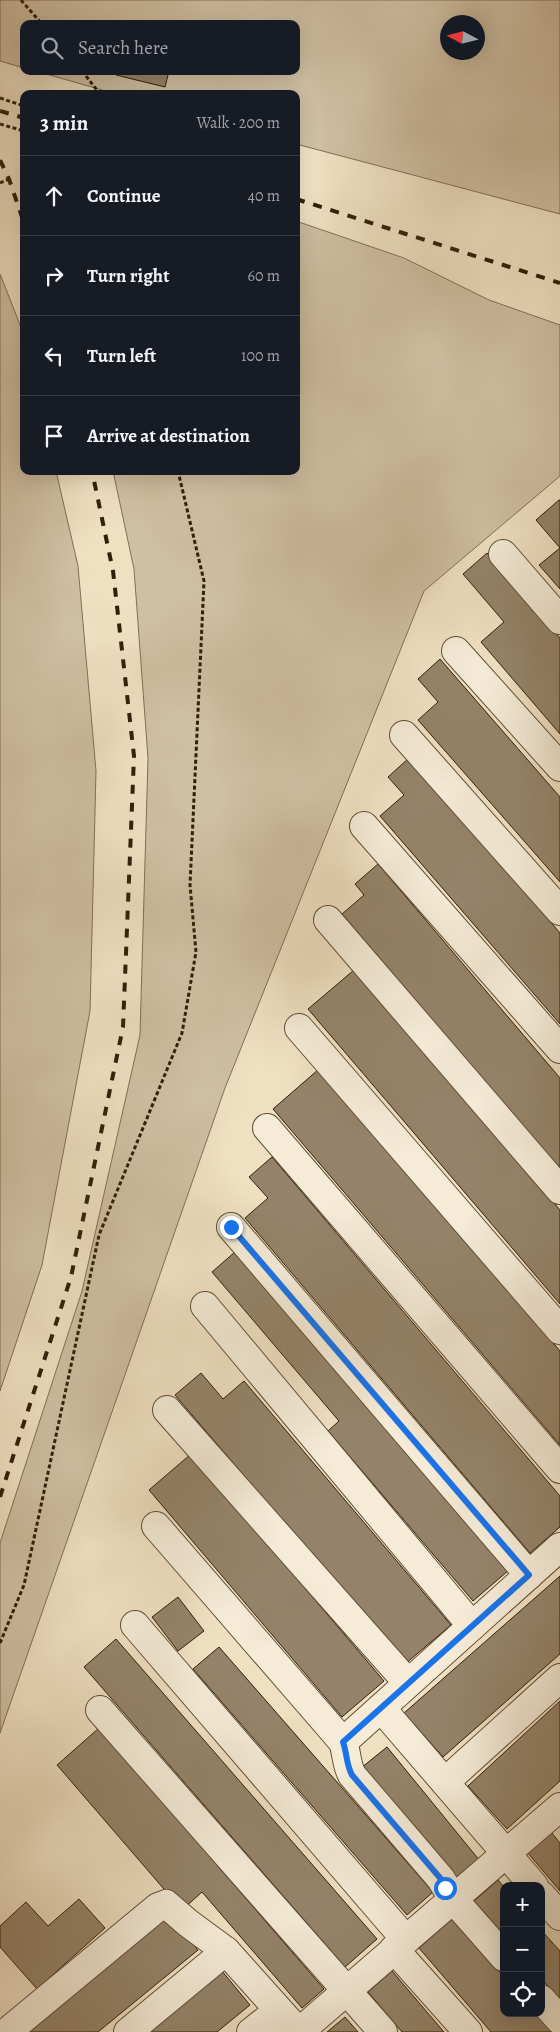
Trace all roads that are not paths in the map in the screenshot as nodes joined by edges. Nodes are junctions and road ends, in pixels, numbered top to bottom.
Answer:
1 (503, 554) dead end
2 (560, 620) edge
3 (456, 651) dead end
4 (404, 735) dead end
5 (560, 767) edge
6 (364, 826) dead end
7 (560, 912) edge
8 (328, 920) dead end
9 (299, 1028) dead end
10 (560, 1049) edge
11 (267, 1128) dead end
12 (560, 1190) edge
13 (231, 1227) dead end
14 (205, 1306) dead end
15 (560, 1330) edge
16 (167, 1410) dead end
17 (560, 1469) edge
18 (156, 1526) dead end
19 (560, 1548) edge
20 (529, 1575) junction
21 (135, 1625) dead end
22 (472, 1626) junction
23 (560, 1678) edge
24 (408, 1683) junction
25 (381, 1708) junction
26 (100, 1710) dead end
27 (343, 1742) junction
28 (444, 1782) junction
29 (559, 1809) edge
30 (506, 1854) junction
31 (530, 1882) edge
32 (452, 1899) junction
33 (545, 1899) edge
34 (560, 1916) edge
35 (400, 1944) junction
36 (226, 1950) junction
37 (500, 1953) edge
38 (346, 1991) junction
39 (545, 2003) edge
40 (560, 2020) edge
41 (7, 2032) edge
42 (128, 2032) edge
43 (251, 2032) edge
44 (299, 2032) edge
45 (383, 2032) edge
46 (468, 2032) edge

1 - 2 lane
3 - 5 lane
4 - 7 lane
6 - 10 lane
8 - 12 lane
9 - 15 lane
11 - 17 lane
13 - 20 lane
14 - 22 lane
16 - 24 lane
18 - 27 lane
19 - 20 lane
20 - 22 lane
21 - 35 lane
22 - 24 lane
23 - 28 lane
24 - 25 lane
25 - 27 lane
25 - 28 lane
26 - 38 lane
27 - 32 lane
28 - 30 lane
29 - 30 lane
30 - 31 lane
30 - 32 lane
32 - 35 lane
32 - 37 lane
33 - 34 lane
35 - 38 lane
35 - 46 lane
36 - 41 lane
36 - 42 lane
36 - 44 lane
38 - 44 lane
38 - 45 lane
39 - 40 lane
43 - 44 lane

